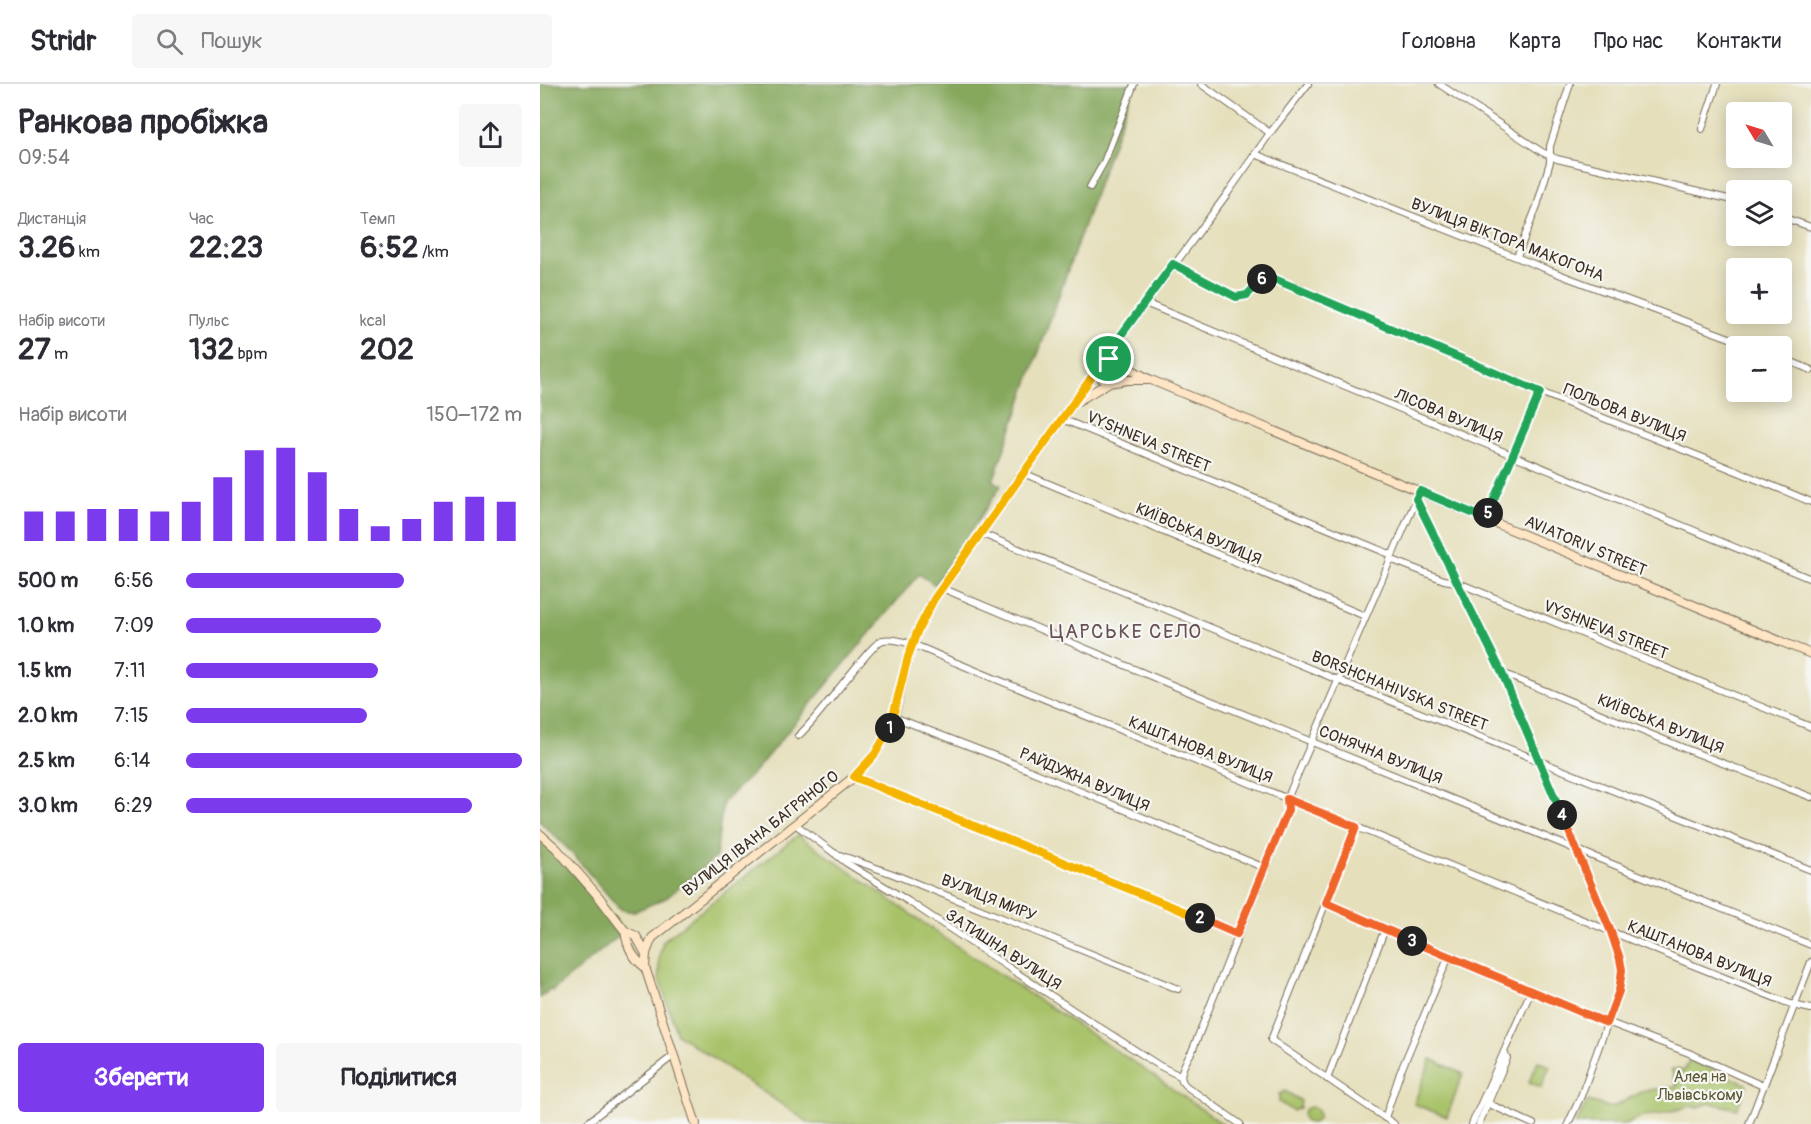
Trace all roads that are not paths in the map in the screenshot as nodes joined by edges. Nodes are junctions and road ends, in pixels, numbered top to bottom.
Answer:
1 (1134, 84) edge
2 (1201, 84) edge
3 (1308, 84) edge
4 (1439, 84) edge
5 (1570, 84) edge
6 (1717, 84) edge
7 (1702, 129) dead end
8 (1270, 133) junction
9 (1256, 154) junction
10 (1549, 156) junction
11 (1090, 187) dead end
12 (1726, 198) edge
13 (1792, 220) edge
14 (1811, 227) edge
15 (1517, 256) junction
16 (1173, 264) junction
17 (1145, 303) junction
18 (1726, 337) edge
19 (1119, 338) junction
20 (1792, 362) edge
21 (1119, 363) junction
22 (1100, 365) junction
23 (1811, 370) edge
24 (1151, 380) junction
25 (1111, 383) junction
26 (1540, 392) junction
27 (1073, 404) junction
28 (1062, 419) junction
29 (1512, 456) junction
30 (1023, 474) junction
31 (1418, 495) junction
32 (1811, 502) edge
33 (1486, 519) junction
34 (980, 532) junction
35 (1391, 557) junction
36 (1811, 579) edge
37 (1456, 582) junction
38 (942, 588) junction
39 (1365, 616) junction
40 (912, 646) junction
41 (1811, 654) edge
42 (1502, 673) junction
43 (1338, 680) junction
44 (894, 717) junction
45 (1811, 727) edge
46 (798, 736) dead end
47 (1312, 741) junction
48 (1539, 761) junction
49 (854, 777) junction
50 (1811, 797) edge
51 (1287, 799) junction
52 (795, 824) junction
53 (1356, 827) junction
54 (540, 834) edge
55 (1576, 848) junction
56 (834, 853) junction
57 (1265, 868) junction
58 (1811, 870) edge
59 (1326, 903) junction
60 (1385, 929) junction
61 (625, 931) junction
62 (1611, 932) junction
63 (1237, 934) junction
64 (636, 936) junction
65 (652, 938) junction
66 (626, 942) junction
67 (1811, 945) edge
68 (646, 954) junction
69 (1449, 956) junction
70 (636, 960) junction
71 (1811, 962) edge
72 (645, 967) junction
73 (1178, 989) dead end
74 (1530, 992) junction
75 (1793, 1005) junction
76 (1811, 1009) edge
77 (1607, 1023) junction
78 (674, 1054) junction
79 (1180, 1076) junction
80 (1327, 1079) junction
81 (1763, 1086) junction
82 (1485, 1102) junction
83 (1386, 1118) junction
84 (586, 1124) edge
85 (696, 1124) edge
86 (1240, 1124) edge
87 (1394, 1124) edge
88 (1472, 1124) edge
89 (1479, 1124) edge
90 (1533, 1124) edge
91 (1568, 1124) edge
92 (1749, 1124) edge

1 - 11 street
2 - 8 street
3 - 8 street, ВУЛИЦЯ ІВАНА БАГРЯНОГО
4 - 10 street
5 - 10 street
6 - 7 street
8 - 9 street, ВУЛИЦЯ ІВАНА БАГРЯНОГО
9 - 15 street, ВУЛИЦЯ ВІКТОРА МАКОГОНА
9 - 16 street, ВУЛИЦЯ ІВАНА БАГРЯНОГО
10 - 12 street
10 - 15 street
13 - 14 street
15 - 18 street, ВУЛИЦЯ ВІКТОРА МАКОГОНА
16 - 17 street, ВУЛИЦЯ ІВАНА БАГРЯНОГО
16 - 26 street, ПОЛЬОВА ВУЛИЦЯ
17 - 19 street, ВУЛИЦЯ ІВАНА БАГРЯНОГО
17 - 29 street, ЛІСОВА ВУЛИЦЯ
19 - 21 street
19 - 22 street, ВУЛИЦЯ ІВАНА БАГРЯНОГО
20 - 23 street
21 - 22 main road
21 - 24 main road, AVIATORIV STREET
21 - 25 main road
22 - 25 main road
22 - 27 main road, ВУЛИЦЯ ІВАНА БАГРЯНОГО
24 - 25 main road, AVIATORIV STREET
24 - 31 main road, AVIATORIV STREET
25 - 27 main road, ВУЛИЦЯ ІВАНА БАГРЯНОГО
26 - 29 street
26 - 32 street, ПОЛЬОВА ВУЛИЦЯ
27 - 28 main road, ВУЛИЦЯ ІВАНА БАГРЯНОГО
28 - 30 main road, ВУЛИЦЯ ІВАНА БАГРЯНОГО
28 - 35 street, VYSHNEVA STREET
29 - 33 street
29 - 36 street, ЛІСОВА ВУЛИЦЯ
30 - 34 main road, ВУЛИЦЯ ІВАНА БАГРЯНОГО
30 - 39 street, КИЇВСЬКА ВУЛИЦЯ
31 - 33 main road, AVIATORIV STREET
31 - 35 street
31 - 37 street
33 - 41 main road, AVIATORIV STREET
34 - 38 main road, ВУЛИЦЯ ІВАНА БАГРЯНОГО
34 - 43 street, BORSHCHAHIVSKA STREET
35 - 37 street, VYSHNEVA STREET
35 - 39 street
37 - 42 street
37 - 45 street, VYSHNEVA STREET
38 - 40 main road, ВУЛИЦЯ ІВАНА БАГРЯНОГО
38 - 47 street, СОНЯЧНА ВУЛИЦЯ
39 - 43 street
40 - 44 main road, ВУЛИЦЯ ІВАНА БАГРЯНОГО
40 - 46 street, КАШТАНОВА ВУЛИЦЯ
40 - 51 street, КАШТАНОВА ВУЛИЦЯ
42 - 48 street
42 - 50 street, КИЇВСЬКА ВУЛИЦЯ
43 - 47 street
43 - 48 street, BORSHCHAHIVSKA STREET
44 - 49 main road, ВУЛИЦЯ ІВАНА БАГРЯНОГО
44 - 57 street, РАЙДУЖНА ВУЛИЦЯ
47 - 51 street
47 - 55 street, СОНЯЧНА ВУЛИЦЯ
48 - 55 street
48 - 58 street, BORSHCHAHIVSKA STREET
49 - 52 main road, ВУЛИЦЯ ІВАНА БАГРЯНОГО
49 - 63 street
51 - 53 street, КАШТАНОВА ВУЛИЦЯ
51 - 57 street
52 - 56 street, ВУЛИЦЯ МИРУ
52 - 65 main road, ВУЛИЦЯ ІВАНА БАГРЯНОГО
53 - 59 street
53 - 62 street, КАШТАНОВА ВУЛИЦЯ
54 - 61 main road
55 - 62 street
55 - 67 street, СОНЯЧНА ВУЛИЦЯ
56 - 73 street, ВУЛИЦЯ МИРУ
56 - 79 street, ЗАТИШНА ВУЛИЦЯ
57 - 63 street
59 - 60 street
59 - 80 street
60 - 69 street
60 - 80 street
61 - 64 main road
61 - 66 main road
62 - 75 street, КАШТАНОВА ВУЛИЦЯ
62 - 77 street
63 - 79 street
64 - 65 main road
64 - 66 main road
64 - 68 main road
65 - 68 main road, ВУЛИЦЯ ІВАНА БАГРЯНОГО
66 - 70 main road
68 - 70 main road
68 - 72 main road, ВУЛИЦЯ ІВАНА БАГРЯНОГО
69 - 74 street
69 - 83 street
70 - 72 main road
71 - 75 street
72 - 78 main road
74 - 77 street
74 - 82 street
75 - 76 street, КАШТАНОВА ВУЛИЦЯ
75 - 81 street
77 - 81 street
77 - 91 street
78 - 84 street
78 - 85 main road
79 - 86 street, ЗАТИШНА ВУЛИЦЯ
80 - 83 street
81 - 92 street
82 - 88 street
82 - 89 street
82 - 90 street
83 - 87 street

